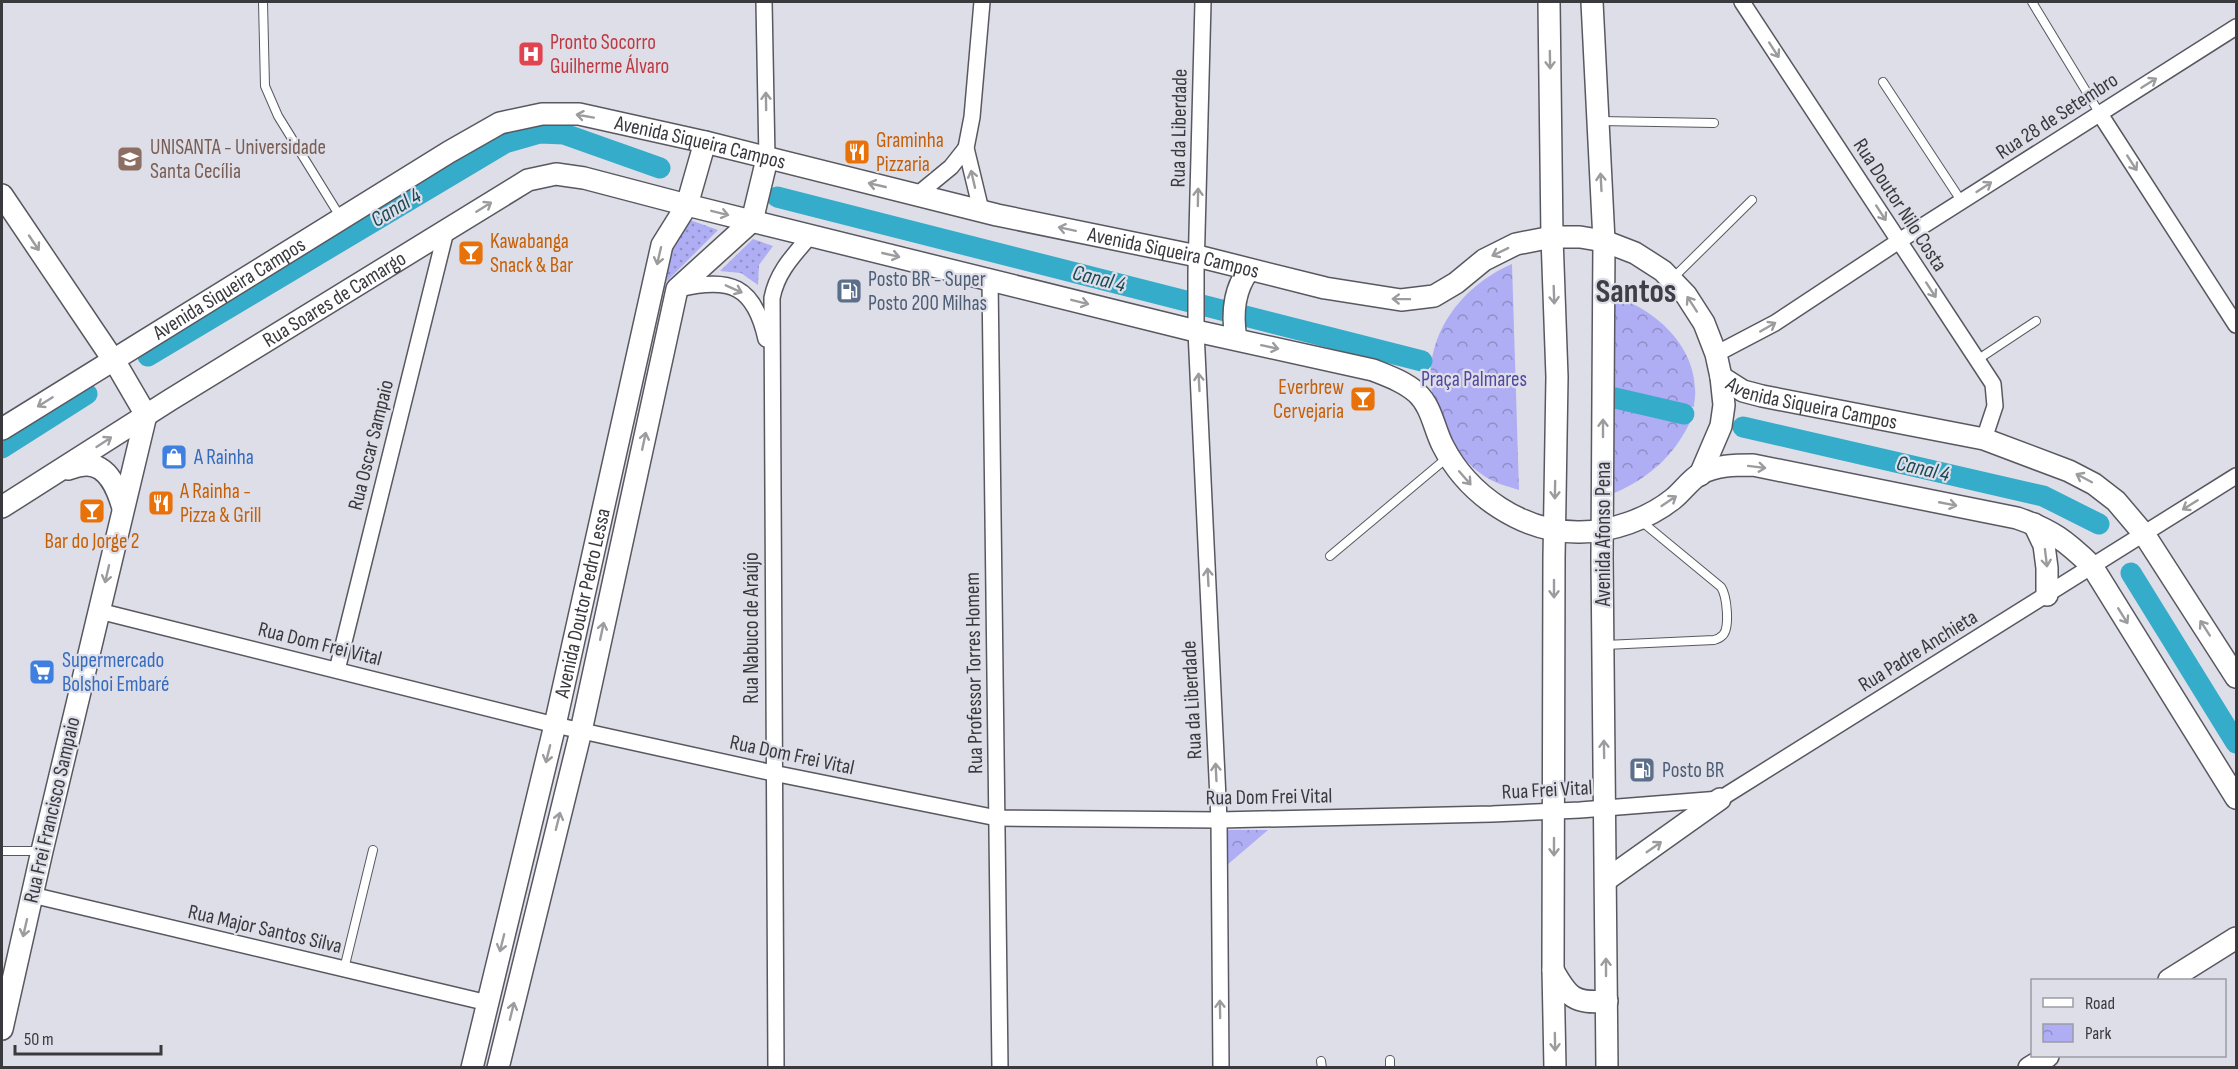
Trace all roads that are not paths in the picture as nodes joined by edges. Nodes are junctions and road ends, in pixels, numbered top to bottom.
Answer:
1 (263, 2) edge
2 (764, 2) edge
3 (982, 2) edge
4 (1203, 2) edge
5 (1549, 2) edge
6 (1592, 2) edge
7 (1742, 2) edge
8 (2032, 2) edge
9 (2236, 27) edge
10 (1883, 81) dead end
11 (2100, 114) junction
12 (1598, 121) junction
13 (1714, 123) dead end
14 (703, 148) junction
15 (966, 148) junction
16 (766, 163) junction
17 (2, 195) edge
18 (917, 195) junction
19 (690, 196) junction
20 (1752, 200) dead end
21 (1962, 202) junction
22 (981, 210) junction
23 (753, 215) junction
24 (341, 219) junction
25 (446, 231) junction
26 (810, 236) junction
27 (1552, 237) junction
28 (1604, 241) junction
29 (1899, 241) junction
30 (1196, 264) junction
31 (1244, 275) junction
32 (990, 279) junction
33 (1671, 280) junction
34 (677, 289) junction
35 (2036, 321) dead end
36 (1196, 322) junction
37 (2236, 325) edge
38 (1234, 330) junction
39 (1716, 354) junction
40 (771, 360) junction
41 (1977, 360) junction
42 (115, 364) junction
43 (1722, 386) junction
44 (143, 410) junction
45 (2, 429) edge
46 (1984, 439) junction
47 (1449, 457) junction
48 (1704, 465) junction
49 (61, 470) junction
50 (2236, 476) edge
51 (2, 507) edge
52 (123, 508) junction
53 (1639, 519) junction
54 (2034, 524) junction
55 (1554, 530) junction
56 (1602, 530) junction
57 (2139, 537) junction
58 (1330, 556) dead end
59 (2097, 563) junction
60 (2047, 595) junction
61 (99, 611) junction
62 (1604, 645) junction
63 (2234, 668) edge
64 (337, 670) junction
65 (555, 725) junction
66 (581, 730) junction
67 (773, 773) junction
68 (2236, 798) edge
69 (1720, 799) junction
70 (1605, 808) junction
71 (1554, 811) junction
72 (1492, 814) joint
73 (997, 818) junction
74 (1219, 820) junction
75 (2, 850) edge
76 (373, 850) dead end
77 (42, 851) junction
78 (1606, 880) junction
79 (32, 895) junction
80 (2236, 938) edge
81 (344, 969) junction
82 (1553, 969) junction
83 (2172, 979) edge
84 (1607, 1001) junction
85 (488, 1003) junction
86 (2, 1029) edge
87 (2046, 1057) edge
88 (472, 1068) edge
89 (498, 1068) edge
90 (776, 1068) edge
91 (1000, 1068) edge
92 (1221, 1068) edge
93 (1555, 1068) edge
94 (1607, 1068) edge
95 (2029, 1068) edge

1 - 24 lane
16 -> 2 street
3 - 15 street
30 -> 4 street, Rua da Liberdade
5 -> 27 main road
6 - 12 main road, Avenida Afonso Pena
7 -> 29 street, Rua Doutor Nilo Costa
8 - 11 lane
11 -> 9 street, Rua 28 de Setembro
10 - 21 lane
21 -> 11 street, Rua 28 de Setembro
11 -> 37 street
12 - 13 lane
28 -> 12 main road, Avenida Afonso Pena
14 - 16 main road, Avenida Siqueira Campos
14 - 19 main road, Avenida Doutor Pedro Lessa
14 -> 24 main road, Avenida Siqueira Campos
15 - 18 street
22 -> 15 street
18 -> 16 main road, Avenida Siqueira Campos
16 - 23 main road
17 -> 42 main road
18 - 22 main road, Avenida Siqueira Campos
19 -> 23 main road
25 -> 19 main road, Rua Soares de Camargo
19 -> 65 main road, Avenida Doutor Pedro Lessa
20 - 33 lane
21 - 29 street, Rua 28 de Setembro
30 -> 22 main road, Avenida Siqueira Campos
23 - 26 main road
23 - 34 main road
24 - 42 main road, Avenida Siqueira Campos
25 - 44 main road, Rua Soares de Camargo
25 - 64 street, Rua Oscar Sampaio
26 -> 32 main road
26 - 40 street, Rua Nabuco de Araújo
27 - 28 main road, Avenida Siqueira Campos
27 -> 31 main road, Avenida Siqueira Campos
27 -> 55 main road
28 - 33 main road, Avenida Siqueira Campos
56 -> 28 main road, Avenida Afonso Pena
39 -> 29 street, Rua 28 de Setembro
29 -> 41 street, Rua Doutor Nilo Costa
30 - 31 main road, Avenida Siqueira Campos
30 - 36 street, Rua da Liberdade
31 - 38 main road
32 -> 36 main road
32 - 73 street, Rua Professor Torres Homem
39 -> 33 main road, Avenida Siqueira Campos
34 -> 40 street
66 -> 34 main road, Avenida Doutor Pedro Lessa
35 - 41 lane
36 - 38 main road
74 -> 36 street, Rua da Liberdade
38 -> 47 main road
39 - 43 main road, Avenida Siqueira Campos
40 - 67 street, Rua Nabuco de Araújo
41 - 46 street, Rua Doutor Nilo Costa
42 - 44 main road
42 -> 45 main road, Avenida Siqueira Campos
43 - 46 main road, Avenida Siqueira Campos
43 - 48 main road
49 -> 44 main road, Rua Soares de Camargo
44 - 52 main road, Rua Frei Francisco Sampaio
57 -> 46 main road, Avenida Siqueira Campos
47 -> 55 main road
47 - 58 lane
53 -> 48 main road
48 -> 54 main road
49 - 51 main road, Rua Soares de Camargo
49 - 52 main road
50 -> 57 street, Rua Padre Anchieta
52 -> 61 main road, Rua Frei Francisco Sampaio
53 - 56 main road
53 - 62 lane
54 - 59 main road
54 -> 60 main road
55 - 56 main road
55 -> 71 main road
56 - 62 main road, Avenida Afonso Pena
57 - 59 street, Rua Padre Anchieta
63 -> 57 main road, Avenida Siqueira Campos
59 - 60 street, Rua Padre Anchieta
59 -> 68 main road
60 - 69 street, Rua Padre Anchieta
61 - 64 street, Rua Dom Frei Vital
61 - 77 main road, Rua Frei Francisco Sampaio
70 -> 62 main road, Avenida Afonso Pena
64 - 65 street, Rua Dom Frei Vital
65 - 66 street, Rua Dom Frei Vital
65 -> 85 main road, Avenida Doutor Pedro Lessa
66 - 67 street, Rua Dom Frei Vital
89 -> 66 main road, Avenida Doutor Pedro Lessa
67 - 73 street, Rua Dom Frei Vital
67 - 90 street, Rua Nabuco de Araújo
69 - 70 street, Rua Padre Anchieta
78 -> 69 main road
70 - 71 street, Rua Frei Vital
70 - 78 main road, Avenida Afonso Pena
71 - 72 street, Rua Frei Vital
71 -> 82 main road
72 - 74 street, Rua Dom Frei Vital
73 - 74 street, Rua Dom Frei Vital
73 - 91 street, Rua Professor Torres Homem
92 -> 74 street, Rua da Liberdade
75 - 77 lane
76 - 81 lane
77 - 79 main road, Rua Frei Francisco Sampaio
84 -> 78 main road, Avenida Afonso Pena
79 - 81 street, Rua Major Santos Silva
79 -> 86 main road, Rua Frei Francisco Sampaio
80 - 83 main road
81 - 85 street, Rua Major Santos Silva
82 - 84 main road
82 -> 93 main road
84 - 94 main road, Avenida Afonso Pena
85 - 88 main road, Avenida Doutor Pedro Lessa
87 - 95 main road

